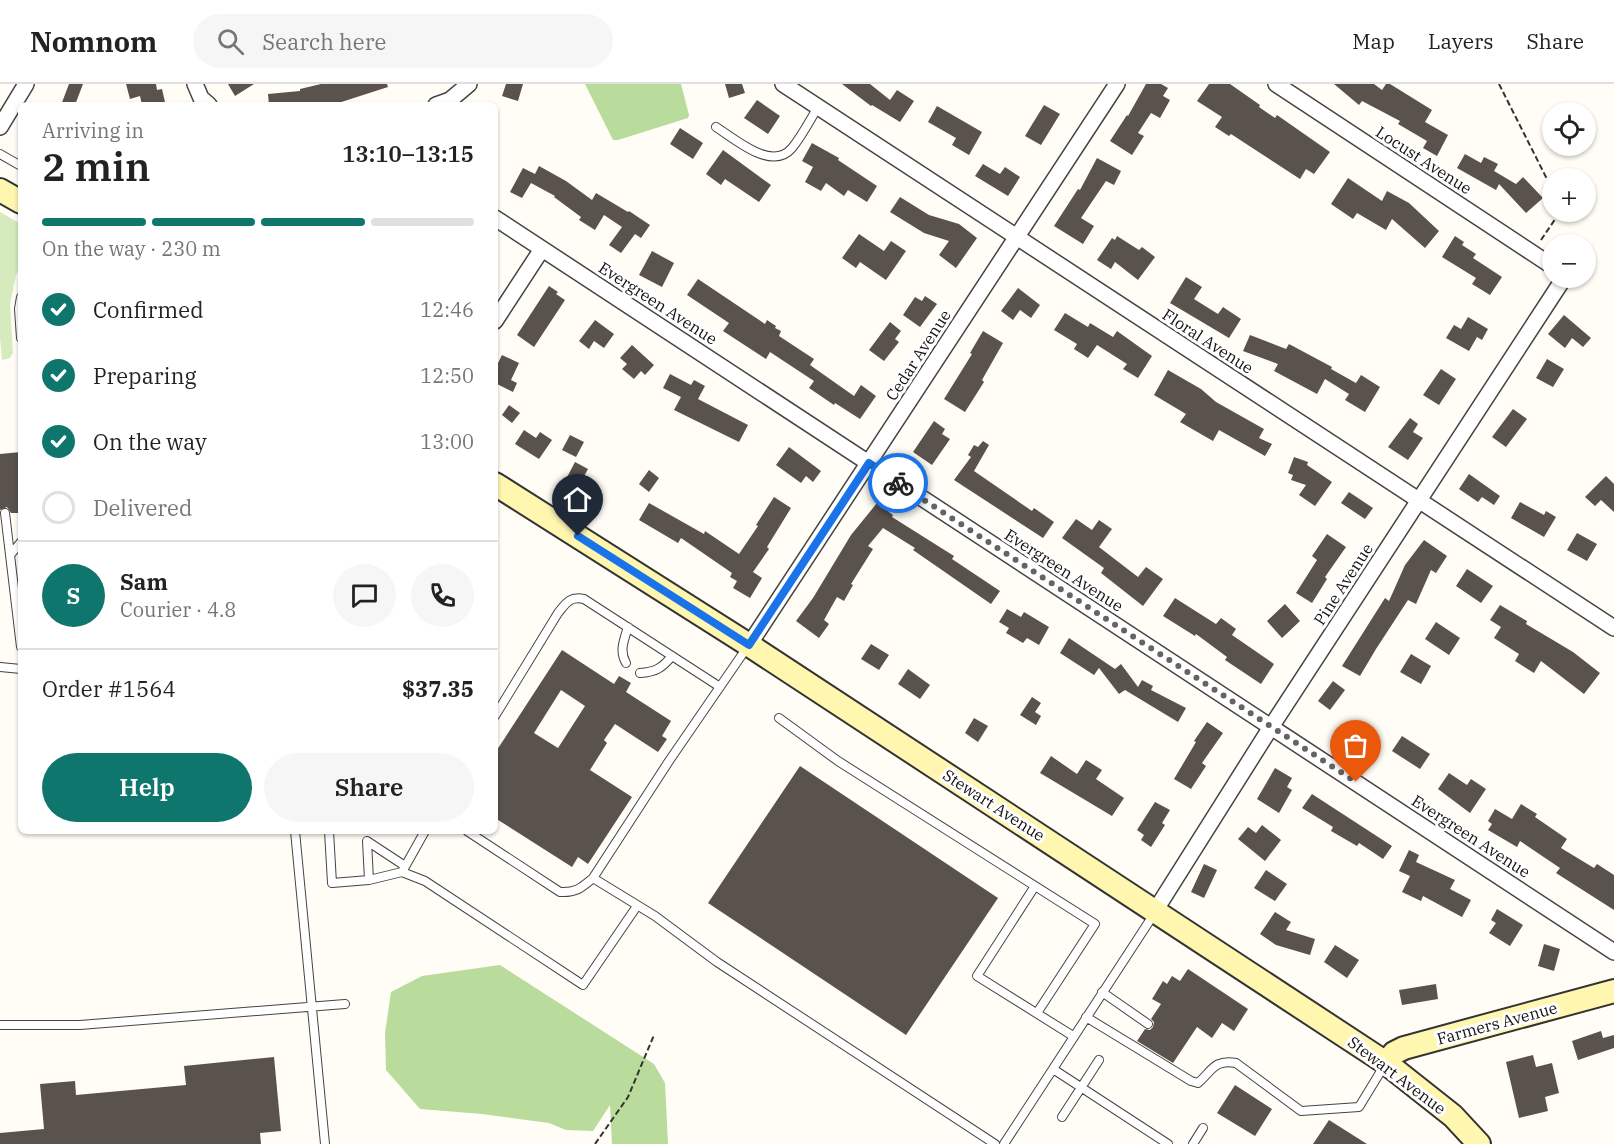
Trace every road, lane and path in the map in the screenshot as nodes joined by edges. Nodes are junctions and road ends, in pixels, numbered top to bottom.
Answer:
1 (26, 84) edge
2 (195, 84) edge
3 (469, 84) edge
4 (783, 84) edge
5 (1117, 84) edge
6 (1276, 84) edge
7 (1498, 84) edge
8 (1294, 89) edge
9 (206, 102) edge
10 (444, 102) edge
11 (818, 107) junction
12 (0, 127) edge
13 (716, 127) dead end
14 (0, 154) edge
15 (18, 164) edge
16 (1542, 170) edge
17 (0, 190) edge
18 (18, 200) edge
19 (498, 220) edge
20 (1553, 222) edge
21 (1016, 237) junction
22 (1541, 240) dead end
23 (542, 249) junction
24 (1542, 259) edge
25 (1557, 288) edge
26 (498, 316) edge
27 (869, 463) junction
28 (498, 486) edge
29 (1419, 501) junction
30 (5, 513) dead end
31 (18, 546) edge
32 (11, 554) junction
33 (18, 619) edge
34 (628, 627) junction
35 (1614, 628) edge
36 (749, 645) junction
37 (672, 656) junction
38 (626, 663) dead end
39 (0, 667) edge
40 (18, 669) edge
41 (640, 673) dead end
42 (720, 687) junction
43 (498, 711) edge
44 (780, 718) dead end
45 (1271, 727) junction
46 (296, 834) edge
47 (329, 834) edge
48 (423, 834) edge
49 (472, 834) edge
50 (403, 869) junction
51 (593, 878) junction
52 (369, 880) junction
53 (1035, 886) junction
54 (637, 906) junction
55 (1155, 911) junction
56 (1614, 952) edge
57 (1614, 991) edge
58 (1102, 992) junction
59 (345, 1004) dead end
60 (312, 1007) junction
61 (1037, 1013) junction
62 (1086, 1017) junction
63 (1148, 1024) dead end
64 (0, 1025) edge
65 (654, 1035) dead end
66 (1073, 1036) junction
67 (1099, 1060) dead end
68 (1386, 1063) junction
69 (1053, 1069) junction
70 (1081, 1087) junction
71 (1062, 1117) dead end
72 (1203, 1128) dead end
73 (325, 1144) edge
74 (595, 1144) edge
75 (995, 1144) edge
76 (1004, 1144) edge
77 (1168, 1144) edge
78 (1193, 1144) edge
79 (1479, 1144) edge

1 - 12 street
2 - 9 street
3 - 10 street
4 - 11 street, Floral Avenue
5 - 21 street, Cedar Avenue
6 - 8 street, Locust Avenue
7 - 16 path
8 - 24 street, Locust Avenue
11 - 13 lane
11 - 21 street, Floral Avenue
14 - 15 lane
17 - 18 main road
19 - 23 street, Evergreen Avenue
20 - 22 path
21 - 27 street, Cedar Avenue
21 - 29 street, Floral Avenue
23 - 26 street
23 - 27 street, Evergreen Avenue
25 - 29 street, Pine Avenue
27 - 36 street, Cedar Avenue
27 - 45 street, Evergreen Avenue
28 - 36 main road, Stewart Avenue
29 - 35 street, Floral Avenue
29 - 45 street, Pine Avenue
30 - 32 lane
31 - 32 lane
32 - 33 lane
34 - 37 lane
34 - 38 lane
34 - 43 lane
36 - 42 lane
36 - 55 main road, Stewart Avenue
37 - 41 lane
37 - 42 lane
39 - 40 lane
42 - 51 lane
44 - 53 lane
45 - 55 street, Pine Avenue
45 - 56 street, Evergreen Avenue
46 - 60 lane
47 - 52 lane
48 - 50 lane
49 - 51 lane
50 - 52 lane
50 - 52 lane
50 - 54 lane
51 - 54 lane
53 - 61 lane
53 - 61 lane
54 - 75 lane
55 - 58 lane
55 - 68 main road, Stewart Avenue
57 - 68 main road, Farmers Avenue
58 - 62 lane
58 - 63 lane
59 - 60 lane
60 - 64 lane
60 - 73 lane
61 - 66 lane
62 - 66 lane
62 - 68 lane
65 - 74 path
66 - 69 lane
67 - 70 lane
68 - 79 main road, Stewart Avenue
69 - 70 lane
69 - 76 lane
70 - 71 lane
70 - 77 lane
72 - 78 lane

